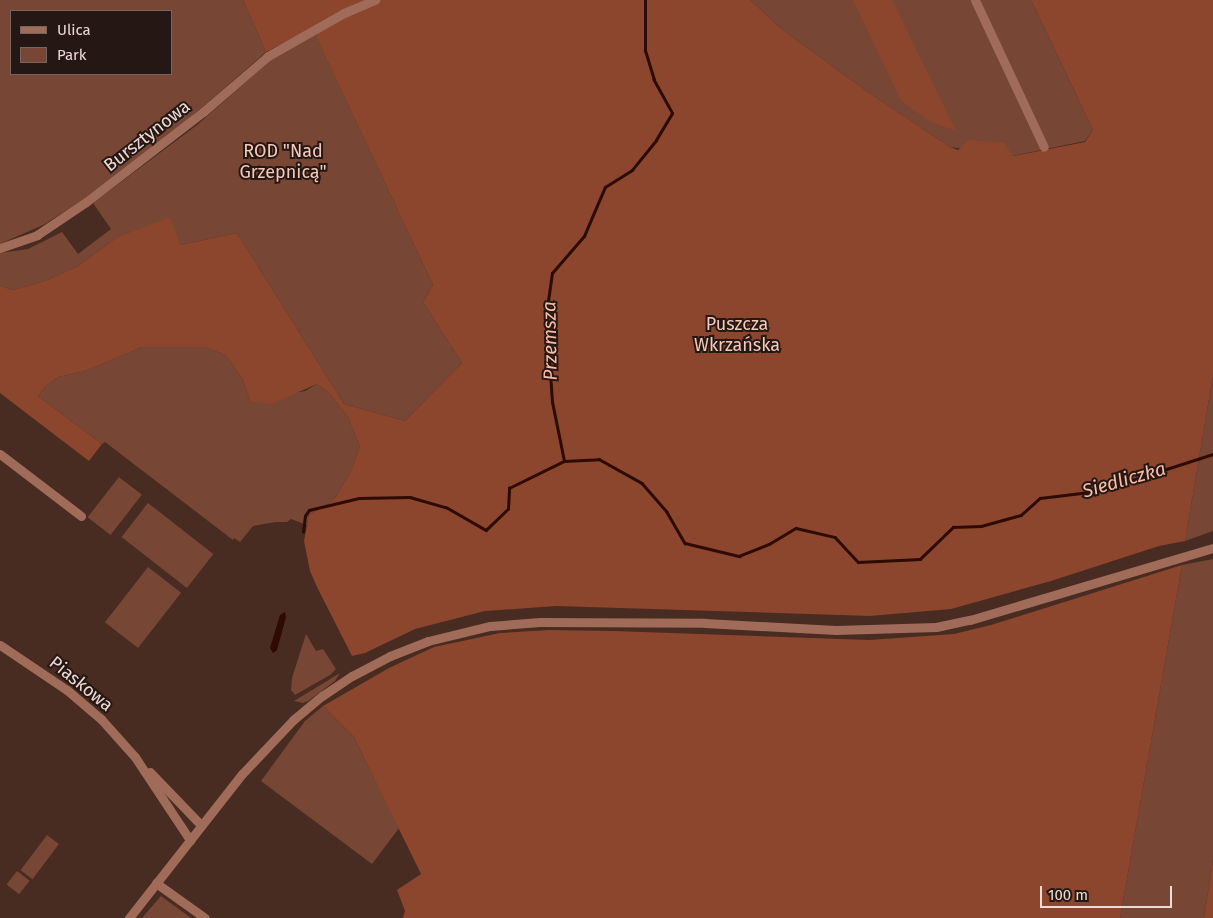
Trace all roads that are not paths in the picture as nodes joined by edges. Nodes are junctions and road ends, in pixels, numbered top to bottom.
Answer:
1 (375, 0) edge
2 (975, 0) edge
3 (1044, 147) dead end
4 (0, 248) edge
5 (0, 454) edge
6 (80, 516) dead end
7 (1213, 548) edge
8 (0, 645) edge
9 (135, 757) junction
10 (201, 825) junction
11 (190, 840) junction
12 (156, 884) junction
13 (129, 918) edge
14 (205, 918) edge

1 - 4 street, Bursztynowa
2 - 3 street
5 - 6 street
7 - 10 street
8 - 9 street, Piaskowa
9 - 10 street, Piaskowa
9 - 11 street, Piaskowa
10 - 11 street
11 - 12 street
12 - 13 street
12 - 14 street

